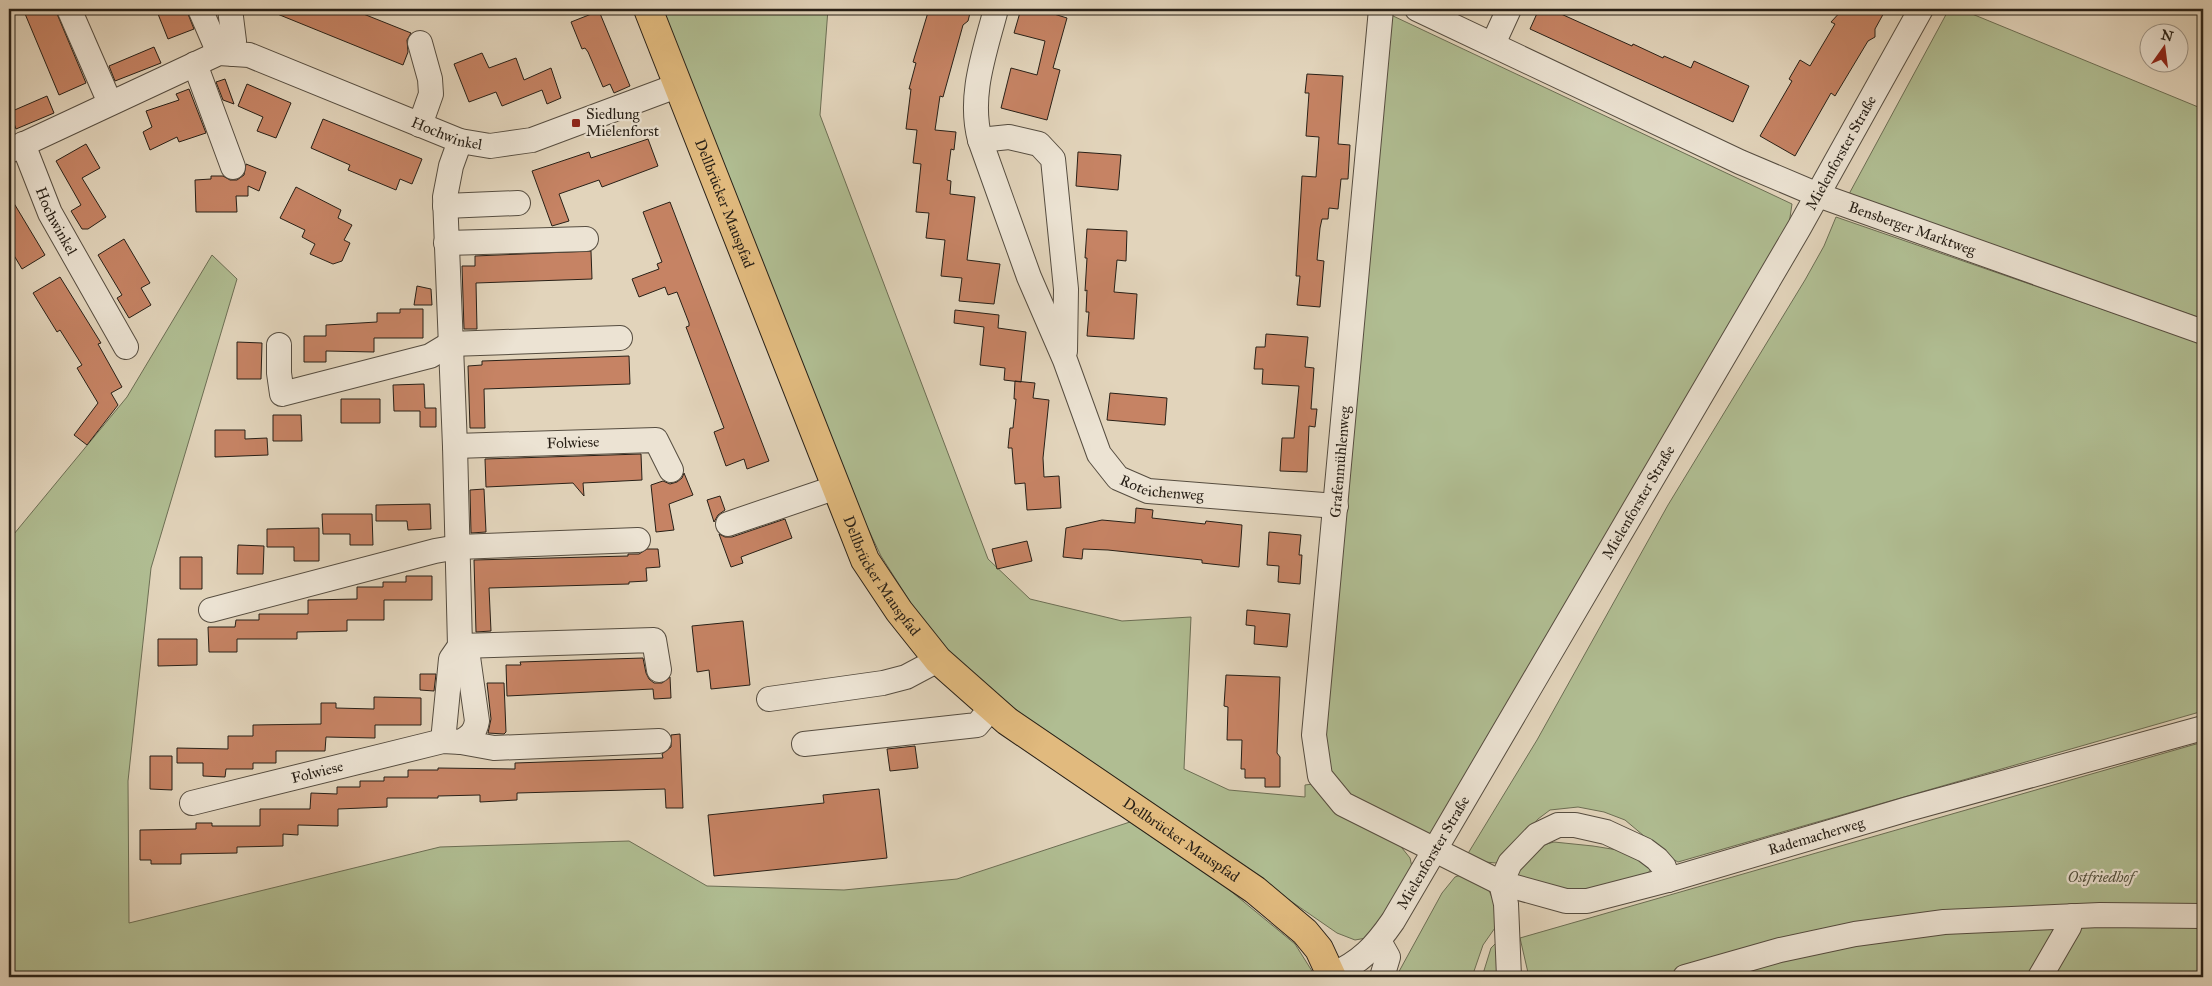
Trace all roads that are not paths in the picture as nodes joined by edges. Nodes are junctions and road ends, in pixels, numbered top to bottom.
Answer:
1 (69, 9) edge
2 (200, 9) edge
3 (230, 9) edge
4 (648, 9) edge
5 (996, 9) edge
6 (1381, 9) edge
7 (1417, 9) edge
8 (1509, 9) edge
9 (1921, 9) edge
10 (420, 43) dead end
11 (1493, 44) junction
12 (226, 53) junction
13 (195, 64) junction
14 (679, 85) junction
15 (110, 103) junction
16 (420, 125) junction
17 (980, 140) junction
18 (460, 141) junction
19 (16, 148) edge
20 (233, 167) dead end
21 (1818, 195) junction
22 (518, 203) dead end
23 (445, 206) junction
24 (586, 239) dead end
25 (446, 244) junction
26 (2203, 332) edge
27 (620, 338) dead end
28 (450, 344) junction
29 (280, 345) dead end
30 (126, 347) dead end
31 (1065, 360) junction
32 (455, 446) junction
33 (672, 470) dead end
34 (837, 488) junction
35 (1336, 506) junction
36 (728, 524) dead end
37 (638, 540) dead end
38 (458, 547) junction
39 (211, 610) dead end
40 (460, 646) junction
41 (938, 660) junction
42 (659, 670) dead end
43 (769, 699) dead end
44 (992, 707) junction
45 (2203, 728) edge
46 (659, 741) dead end
47 (452, 742) junction
48 (804, 744) dead end
49 (192, 803) dead end
50 (1434, 850) junction
51 (1680, 877) junction
52 (1501, 882) junction
53 (2072, 916) junction
54 (2203, 916) edge
55 (1379, 941) junction
56 (1332, 976) edge
57 (1382, 977) edge
58 (1509, 977) edge
59 (1685, 977) edge
60 (2040, 977) edge

1 - 15 street
2 - 12 street
3 - 12 street
4 - 14 main road, Dellbrücker Mauspfad
5 - 17 street, Roteichenweg
6 - 35 street, Grafenmühlenweg
7 - 11 street, Bensberger Marktweg
8 - 11 street
9 - 21 street, Mielenforster Straße
10 - 16 street
11 - 21 street, Bensberger Marktweg
12 - 13 street, Hochwinkel
12 - 16 street, Hochwinkel
13 - 15 street, Hochwinkel
13 - 20 street
14 - 18 street, Hochwinkel
14 - 34 main road, Dellbrücker Mauspfad
15 - 19 street, Hochwinkel
16 - 18 street, Hochwinkel
17 - 31 street, Roteichenweg
17 - 31 street, Roteichenweg
18 - 23 street
19 - 30 street, Hochwinkel
21 - 26 street, Bensberger Marktweg
21 - 50 street, Mielenforster Straße
22 - 23 street
23 - 25 street
24 - 25 street
25 - 28 street
27 - 28 street
28 - 29 street
28 - 32 street
31 - 35 street, Roteichenweg
32 - 33 street, Folwiese
32 - 38 street
34 - 36 street
34 - 41 main road, Dellbrücker Mauspfad
35 - 50 street, Grafenmühlenweg
37 - 38 street
38 - 39 street
38 - 40 street
40 - 42 street
40 - 47 street
40 - 47 street
41 - 43 street
41 - 44 main road, Dellbrücker Mauspfad
44 - 48 street
44 - 56 main road, Dellbrücker Mauspfad
45 - 51 street, Rademacherweg
46 - 47 street, Folwiese
47 - 49 street, Folwiese
50 - 52 street, Rademacherweg
50 - 55 street, Mielenforster Straße
51 - 52 street, Rademacherweg
51 - 52 street
52 - 58 street
53 - 54 street
53 - 59 street
53 - 60 street
55 - 56 street, Mielenforster Straße
55 - 57 street

